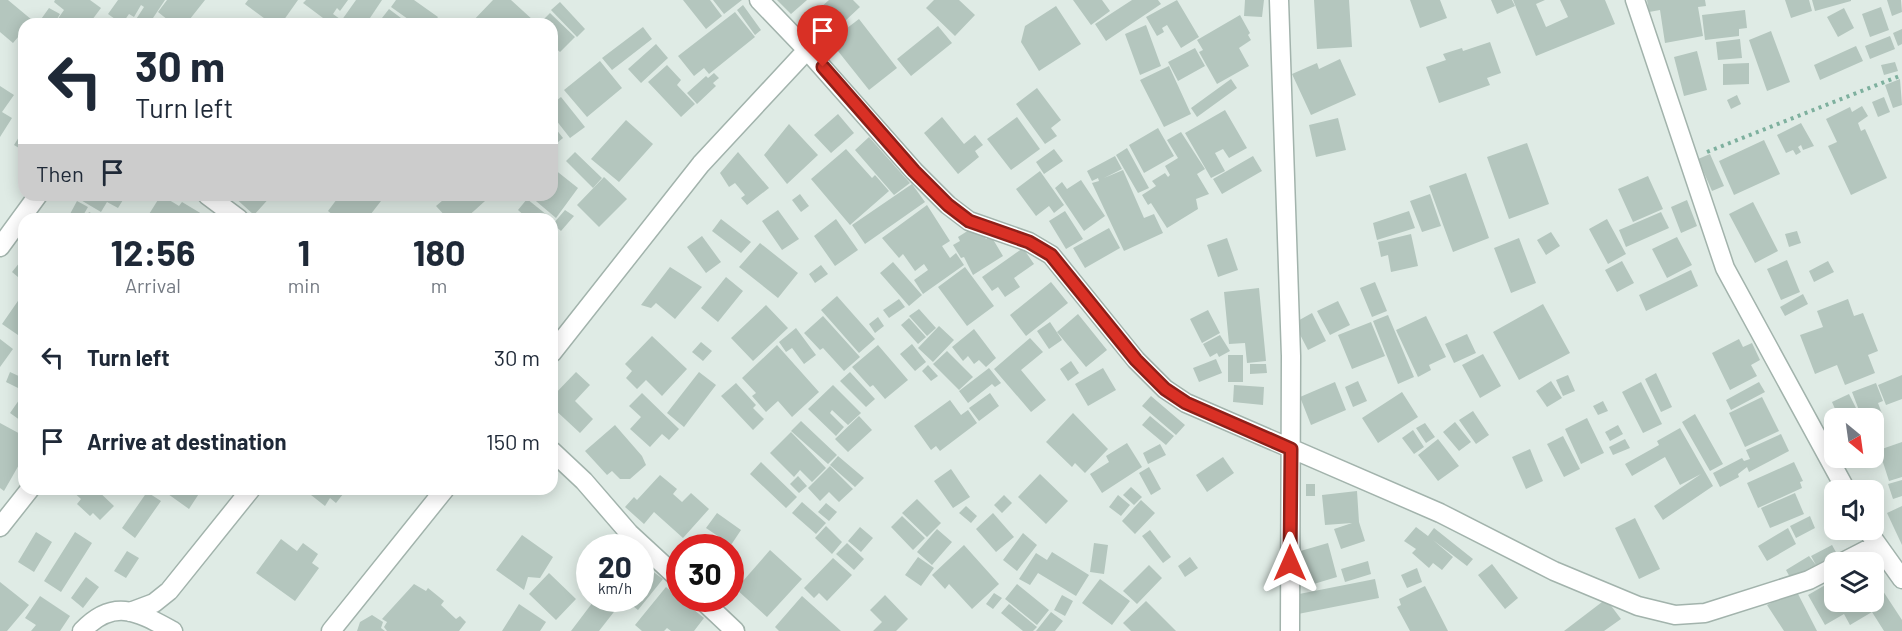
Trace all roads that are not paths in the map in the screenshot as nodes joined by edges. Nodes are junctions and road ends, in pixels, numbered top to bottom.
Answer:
1 (759, 0) edge
2 (1279, 0) edge
3 (1635, 0) edge
4 (807, 50) junction
5 (18, 222) edge
6 (0, 247) edge
7 (558, 344) edge
8 (1291, 449) junction
9 (558, 457) edge
10 (1841, 480) edge
11 (25, 495) edge
12 (246, 495) edge
13 (440, 495) edge
14 (0, 527) edge
15 (1869, 540) edge
16 (1874, 540) edge
17 (1855, 552) edge
18 (666, 567) edge
19 (1824, 572) edge
20 (1902, 579) edge
21 (130, 612) junction
22 (715, 612) edge
23 (82, 631) edge
24 (173, 631) edge
25 (331, 631) edge
26 (735, 631) edge
27 (1290, 631) edge

1 - 4 street
2 - 8 street
3 - 10 street
4 - 7 street
4 - 8 street
5 - 6 street
8 - 19 street
8 - 27 street
9 - 18 street
11 - 14 street
12 - 21 street
13 - 25 street
15 - 17 street
16 - 20 street
21 - 23 street
21 - 24 street
22 - 26 street

